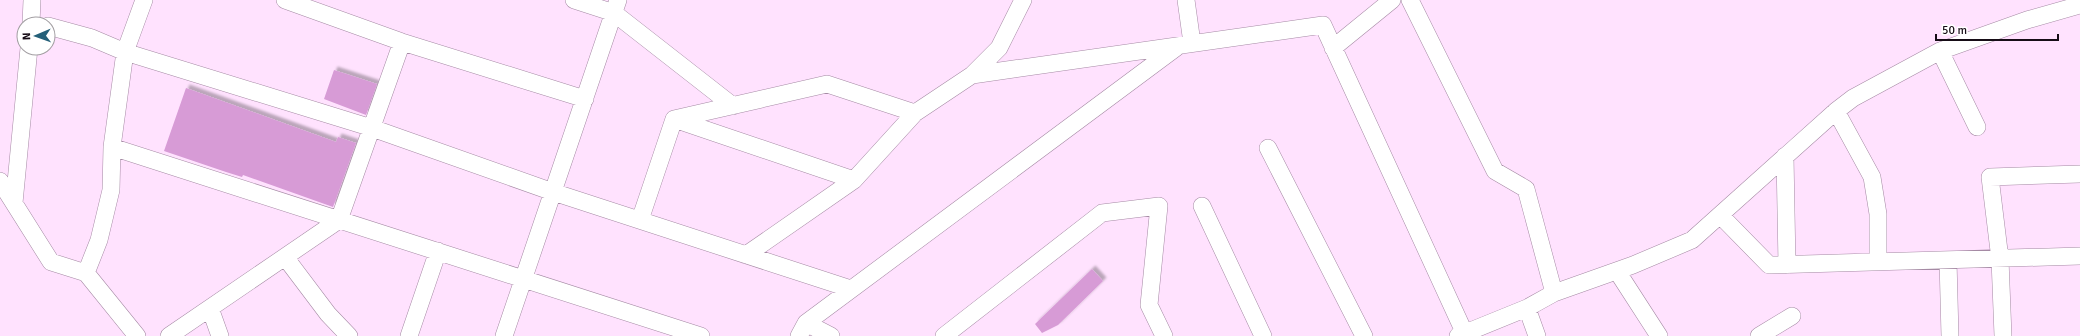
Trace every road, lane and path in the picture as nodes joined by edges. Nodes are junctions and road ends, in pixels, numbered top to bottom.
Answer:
1 (32, 0) edge
2 (144, 0) edge
3 (285, 0) edge
4 (574, 0) edge
5 (1024, 0) edge
6 (1186, 0) edge
7 (1392, 0) edge
8 (1410, 0) edge
9 (2080, 5) edge
10 (616, 7) edge
11 (33, 16) edge
12 (56, 28) edge
13 (402, 42) junction
14 (1185, 44) junction
15 (1333, 48) junction
16 (1940, 50) junction
17 (125, 52) junction
18 (28, 56) edge
19 (972, 75) junction
20 (585, 99) junction
21 (732, 106) junction
22 (1836, 110) junction
23 (915, 112) junction
24 (674, 119) junction
25 (1977, 127) dead end
26 (372, 128) junction
27 (112, 147) junction
28 (1268, 148) dead end
29 (1785, 156) junction
30 (2080, 174) edge
31 (854, 180) junction
32 (0, 181) edge
33 (553, 192) junction
34 (14, 203) junction
35 (1202, 206) dead end
36 (1720, 215) junction
37 (339, 220) junction
38 (640, 220) junction
39 (438, 251) junction
40 (746, 255) junction
41 (2080, 256) edge
42 (285, 257) junction
43 (2000, 258) junction
44 (1948, 260) junction
45 (1878, 262) junction
46 (1787, 265) junction
47 (1617, 271) junction
48 (86, 273) junction
49 (524, 279) junction
50 (851, 289) junction
51 (1554, 293) junction
52 (210, 308) junction
53 (1527, 308) junction
54 (1792, 316) dead end
55 (802, 329) edge
56 (1462, 335) edge
57 (137, 336) edge
58 (169, 336) edge
59 (220, 336) edge
60 (349, 336) edge
61 (409, 336) edge
62 (504, 336) edge
63 (701, 336) edge
64 (831, 336) edge
65 (944, 336) edge
66 (1164, 336) edge
67 (1263, 336) edge
68 (1364, 336) edge
69 (1537, 336) edge
70 (1659, 336) edge
71 (1758, 336) edge
72 (1950, 336) edge
73 (2003, 336) edge

1 - 11 street
2 - 17 street
3 - 13 street
4 - 10 street
5 - 19 street
6 - 14 street
7 - 15 street
8 - 51 street
9 - 16 street
10 - 20 street
10 - 21 street
12 - 17 street
13 - 20 street
13 - 26 street
14 - 15 street
14 - 19 street
14 - 50 street
15 - 56 street
16 - 22 street
16 - 25 street
17 - 26 street
17 - 27 street
18 - 34 street
19 - 23 street
20 - 33 street
21 - 23 street
21 - 24 street
22 - 29 street
22 - 45 street
23 - 31 street
24 - 31 street
24 - 38 street
26 - 33 street
26 - 37 street
27 - 37 street
27 - 48 street
28 - 68 street
29 - 36 street
29 - 46 street
30 - 43 street
31 - 40 street
32 - 34 street
33 - 38 street
33 - 49 street
34 - 48 street
35 - 67 street
36 - 46 street
36 - 47 street
37 - 39 street
37 - 42 street
38 - 40 street
39 - 49 street
39 - 61 street
40 - 50 street
41 - 43 street
42 - 52 street
42 - 60 street
43 - 44 street
43 - 73 street
44 - 45 street
44 - 72 street
45 - 46 street
47 - 51 street
47 - 70 street
48 - 57 street
49 - 62 street
49 - 63 street
50 - 55 street
51 - 53 street
52 - 58 street
52 - 59 street
53 - 56 street
53 - 69 street
54 - 71 street
55 - 64 street
65 - 66 street

